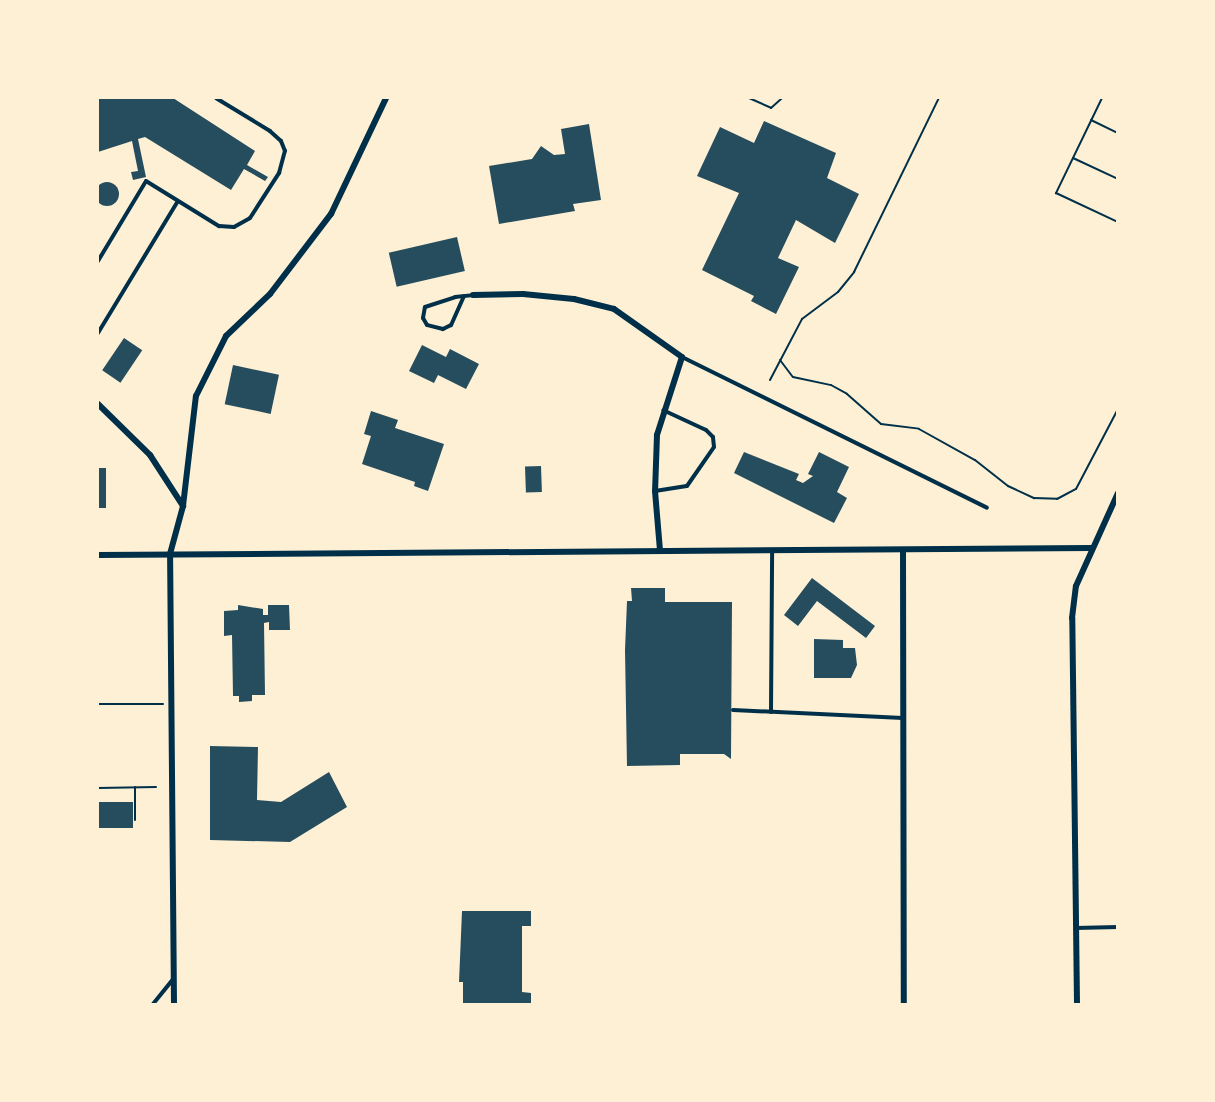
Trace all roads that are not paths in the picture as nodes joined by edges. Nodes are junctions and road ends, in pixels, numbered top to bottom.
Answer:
1 (216, 98) edge
2 (386, 98) edge
3 (178, 201) junction
4 (98, 261) edge
5 (473, 295) joint
6 (464, 296) junction
7 (98, 333) edge
8 (682, 357) junction
9 (98, 404) edge
10 (662, 410) junction
11 (655, 491) junction
12 (1118, 493) edge
13 (183, 506) junction
14 (987, 508) dead end
15 (1091, 548) junction
16 (660, 550) junction
17 (772, 550) junction
18 (903, 550) junction
19 (170, 554) junction
20 (98, 555) edge
21 (733, 710) dead end
22 (771, 712) junction
23 (903, 718) junction
24 (1118, 927) edge
25 (1076, 928) junction
26 (174, 979) junction
27 (153, 1005) edge
28 (174, 1005) edge
29 (904, 1005) edge
30 (1077, 1005) edge

1 - 3 lane
2 - 13 street
3 - 4 lane
3 - 7 lane
5 - 6 lane
5 - 8 street
6 - 6 lane
8 - 10 street
8 - 14 lane
9 - 13 street
10 - 11 street
10 - 11 lane
11 - 16 street
12 - 15 street
13 - 19 street
15 - 18 street
15 - 25 street
16 - 17 street
16 - 19 street
17 - 18 street
17 - 22 lane
18 - 23 street
19 - 20 street
19 - 26 street
21 - 22 lane
22 - 23 lane
23 - 29 street
24 - 25 lane
25 - 30 street
26 - 27 lane
26 - 28 street

